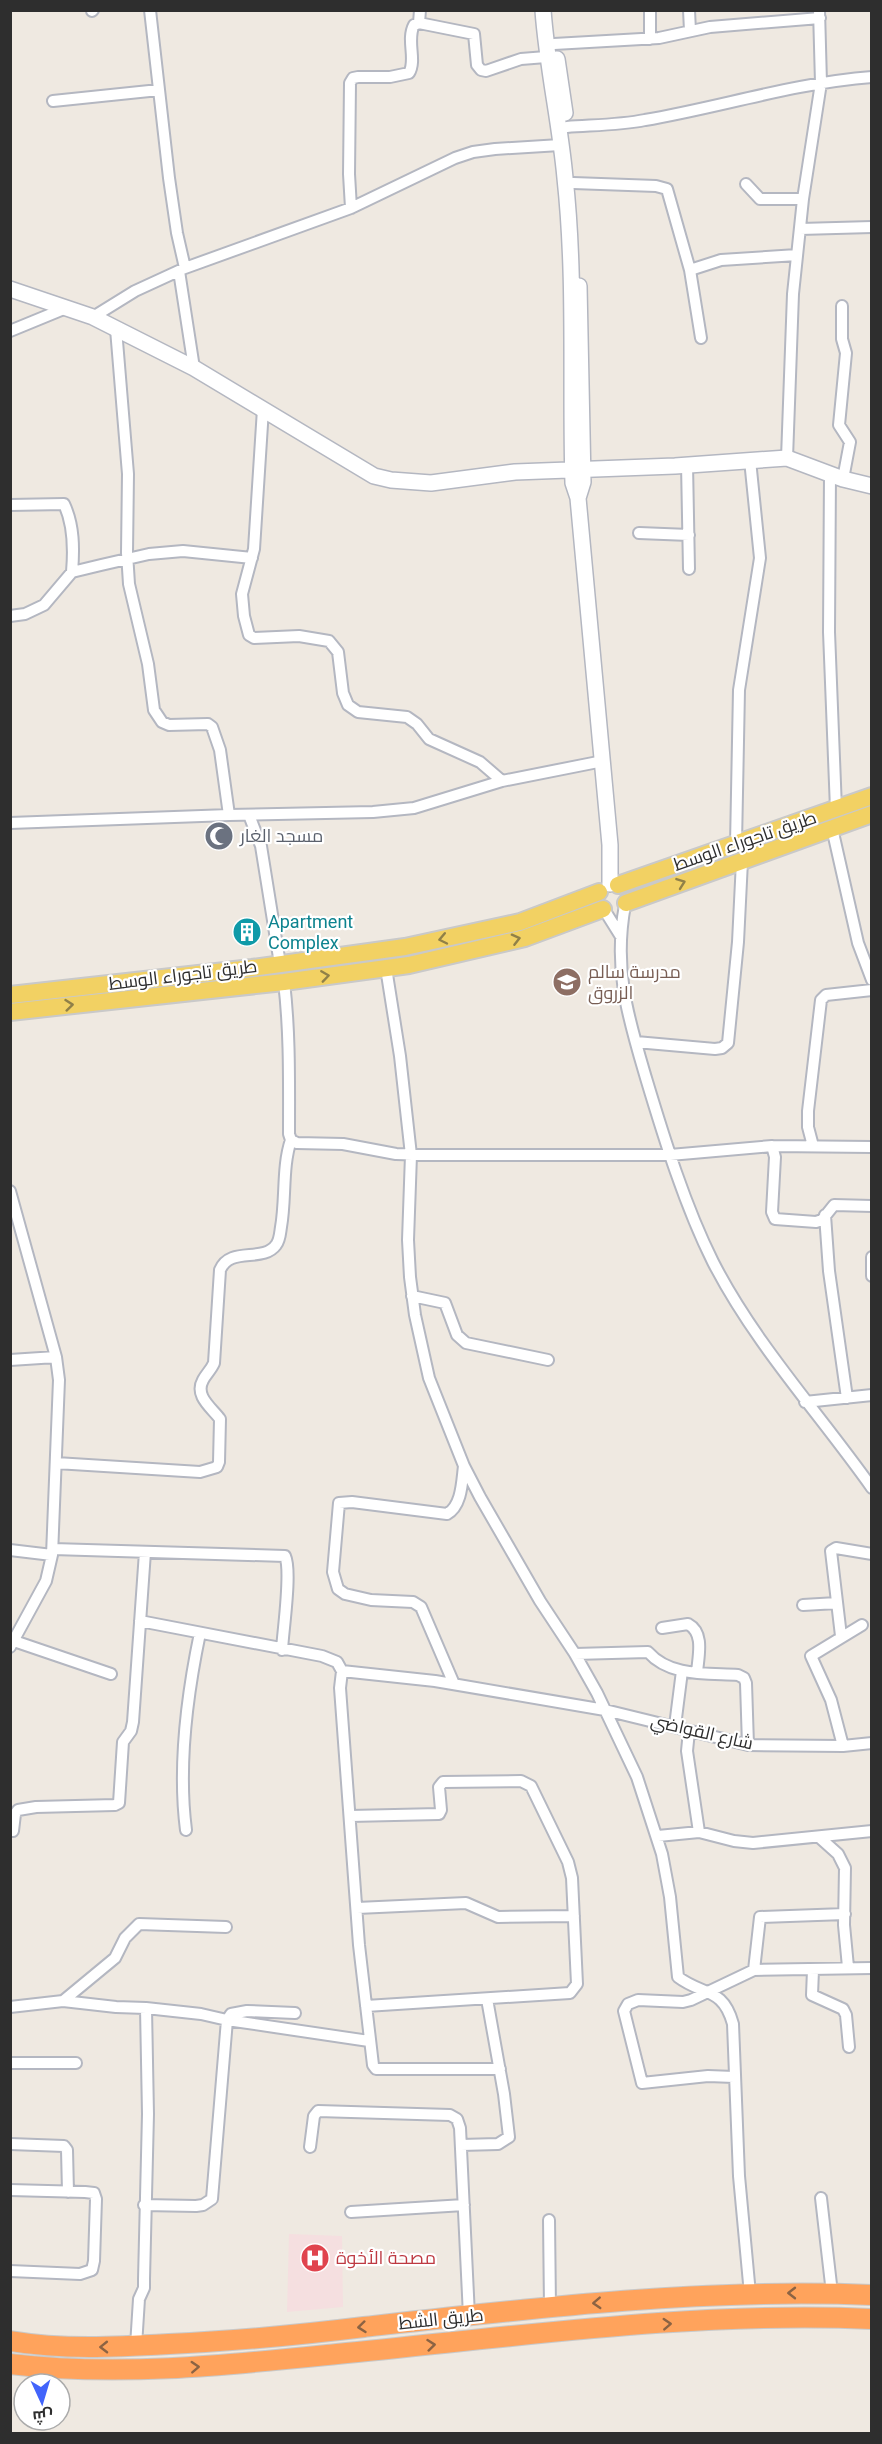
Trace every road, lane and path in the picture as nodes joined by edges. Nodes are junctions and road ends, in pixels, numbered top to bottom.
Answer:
1 (150, 10) edge
2 (420, 10) edge
3 (543, 10) edge
4 (551, 10) edge
5 (650, 10) edge
6 (689, 10) edge
7 (820, 14) edge
8 (419, 23) junction
9 (690, 31) junction
10 (650, 39) junction
11 (550, 51) junction
12 (872, 77) edge
13 (821, 83) junction
14 (159, 90) junction
15 (53, 101) dead end
16 (567, 127) junction
17 (560, 145) junction
18 (573, 183) junction
19 (746, 184) dead end
20 (803, 200) junction
21 (351, 208) junction
22 (872, 227) edge
23 (800, 229) junction
24 (797, 255) junction
25 (182, 269) junction
26 (690, 270) junction
27 (10, 289) edge
28 (842, 306) dead end
29 (66, 308) junction
30 (93, 317) junction
31 (116, 329) junction
32 (10, 332) edge
33 (701, 338) dead end
34 (194, 368) junction
35 (263, 409) junction
36 (787, 458) junction
37 (750, 460) junction
38 (687, 464) junction
39 (578, 470) junction
40 (837, 477) junction
41 (872, 486) edge
42 (10, 505) edge
43 (639, 533) dead end
44 (689, 535) junction
45 (252, 558) junction
46 (127, 559) junction
47 (689, 569) dead end
48 (72, 572) junction
49 (10, 616) edge
50 (603, 761) junction
51 (502, 781) junction
52 (872, 796) edge
53 (836, 809) junction
54 (872, 814) edge
55 (229, 815) junction
56 (249, 815) junction
57 (10, 823) edge
58 (832, 828) junction
59 (735, 844) junction
60 (742, 861) junction
61 (609, 887) junction
62 (625, 904) junction
63 (604, 910) junction
64 (620, 935) junction
65 (280, 964) junction
66 (386, 968) junction
67 (872, 980) edge
68 (284, 982) junction
69 (872, 990) edge
70 (10, 995) edge
71 (10, 1012) edge
72 (636, 1042) junction
73 (291, 1140) junction
74 (772, 1146) junction
75 (813, 1146) junction
76 (872, 1147) edge
77 (411, 1155) junction
78 (670, 1155) junction
79 (10, 1191) edge
80 (872, 1206) edge
81 (825, 1215) junction
82 (872, 1257) edge
83 (872, 1276) edge
84 (412, 1296) junction
85 (56, 1357) junction
86 (10, 1360) edge
87 (548, 1360) dead end
88 (872, 1395) edge
89 (847, 1398) junction
90 (805, 1402) junction
91 (56, 1463) junction
92 (464, 1466) junction
93 (872, 1488) edge
94 (10, 1550) edge
95 (53, 1552) junction
96 (145, 1552) junction
97 (872, 1554) edge
98 (837, 1603) junction
99 (803, 1605) dead end
100 (140, 1621) junction
101 (862, 1625) dead end
102 (662, 1628) dead end
103 (200, 1633) junction
104 (841, 1636) junction
105 (13, 1640) edge
106 (282, 1650) junction
107 (575, 1654) junction
108 (342, 1671) junction
109 (682, 1671) junction
110 (697, 1673) junction
111 (111, 1674) dead end
112 (454, 1684) junction
113 (605, 1710) junction
114 (675, 1726) junction
115 (689, 1731) junction
116 (872, 1743) edge
117 (748, 1745) junction
118 (843, 1746) junction
119 (350, 1816) junction
120 (186, 1830) dead end
121 (13, 1831) dead end
122 (872, 1831) edge
123 (699, 1832) junction
124 (658, 1836) junction
125 (819, 1837) junction
126 (357, 1908) junction
127 (845, 1914) junction
128 (573, 1916) junction
129 (226, 1927) dead end
130 (848, 1967) junction
131 (872, 1968) edge
132 (754, 1970) junction
133 (813, 1970) junction
134 (708, 1991) junction
135 (487, 1999) junction
136 (63, 2001) junction
137 (366, 2006) junction
138 (10, 2007) edge
139 (146, 2008) junction
140 (295, 2013) dead end
141 (227, 2020) junction
142 (369, 2041) junction
143 (849, 2047) dead end
144 (10, 2063) edge
145 (76, 2063) dead end
146 (500, 2069) junction
147 (734, 2077) junction
148 (10, 2144) edge
149 (461, 2145) junction
150 (310, 2147) dead end
151 (10, 2190) edge
152 (68, 2192) junction
153 (821, 2198) dead end
154 (144, 2205) junction
155 (464, 2205) junction
156 (351, 2212) dead end
157 (549, 2220) dead end
158 (10, 2271) edge
159 (832, 2293) junction
160 (750, 2294) junction
161 (872, 2295) edge
162 (550, 2307) junction
163 (469, 2316) junction
164 (872, 2319) edge
165 (10, 2341) edge
166 (143, 2346) junction
167 (10, 2364) edge
168 (151, 2369) junction

1 - 14 street
2 - 8 street
3 - 11 street
4 - 11 street
5 - 10 street
6 - 9 street
7 - 9 street
7 - 13 street
8 - 11 street
8 - 21 street
9 - 10 street
10 - 11 street
11 - 16 street
11 - 17 street
12 - 13 street
13 - 16 street
13 - 20 street
14 - 15 street
14 - 25 street
16 - 18 street
17 - 21 street
17 - 39 street
18 - 26 street
18 - 39 street
19 - 20 street
20 - 23 street
21 - 25 street
22 - 23 street
23 - 24 street
24 - 26 street
24 - 36 street
25 - 30 street
25 - 34 street
26 - 33 street
27 - 29 street
28 - 40 street
29 - 30 street
29 - 32 street
30 - 31 street
31 - 34 street
31 - 46 street
34 - 35 street
35 - 39 street
35 - 45 street
36 - 37 street
36 - 40 street
37 - 38 street
37 - 59 street
38 - 39 street
38 - 44 street
39 - 50 street
40 - 41 street
40 - 53 street
42 - 48 street
43 - 44 street
44 - 47 street
45 - 46 street
45 - 51 street
46 - 48 street
46 - 55 street
48 - 49 street
50 - 51 street
50 - 61 street
51 - 56 street
52 - 53 main road, طريق تاجوراء الوسط
53 - 59 main road, طريق تاجوراء الوسط
54 - 58 main road
55 - 56 street
55 - 57 street
56 - 65 street
58 - 60 main road
58 - 67 street
59 - 61 main road, طريق تاجوراء الوسط
62 -> 60 main road
60 - 72 street
61 - 62 main road
61 - 63 main road
61 -> 65 main road, طريق تاجوراء الوسط
62 - 63 main road
62 - 64 street
63 - 64 street
66 -> 63 main road
64 - 72 street
65 - 70 main road, طريق تاجوراء الوسط
68 -> 66 main road
66 - 77 street
71 -> 68 main road
68 - 73 street
69 - 75 street
72 - 78 street
73 - 77 street
73 - 91 street
74 - 75 street
74 - 78 street
74 - 81 street
75 - 76 street
77 - 78 street
77 - 84 street
78 - 90 street
79 - 85 street
80 - 81 street
81 - 89 street
82 - 83 street
84 - 87 street
84 - 92 street
85 - 86 street
85 - 91 street
88 - 89 street
89 - 90 street
90 - 93 street
91 - 95 street
92 - 107 street
92 - 112 street
94 - 95 street
95 - 96 street
95 - 105 street
96 - 100 street
96 - 106 street
97 - 98 street
98 - 99 street
98 - 104 street
100 - 103 street
100 - 121 street
101 - 104 street
102 - 110 street
103 - 106 street
103 - 120 street
104 - 118 street
105 - 111 street
106 - 108 street
107 - 109 street
107 - 113 street
108 - 112 street, شارع القواضي
108 - 119 street
109 - 110 street
109 - 114 street
110 - 117 street
112 - 113 street, شارع القواضي
113 - 114 street, شارع القواضي
113 - 124 street
114 - 115 street, شارع القواضي
115 - 117 street, شارع القواضي
115 - 123 street
116 - 118 street, شارع القواضي
117 - 118 street, شارع القواضي
119 - 126 street
119 - 128 street
122 - 125 street
123 - 124 street
123 - 125 street
124 - 134 street
125 - 127 street
126 - 128 street
126 - 137 street
127 - 130 street
127 - 132 street
128 - 135 street
129 - 136 street
130 - 131 street
130 - 133 street
132 - 133 street
132 - 134 street
133 - 143 street
134 - 147 street
134 - 147 street
135 - 137 street
135 - 146 street
136 - 138 street
136 - 139 street
137 - 142 street
139 - 141 street
139 - 154 street
140 - 141 street
141 - 142 street
141 - 154 street
142 - 146 street
144 - 145 street
146 - 149 street
147 - 160 street
148 - 152 street
149 - 150 street
149 - 155 street
151 - 152 street
152 - 158 street
153 - 159 street
154 - 166 street
155 - 156 street
155 - 163 street
157 - 162 street
159 -> 160 highway, طريق الشط
159 - 161 highway, طريق الشط
160 -> 162 highway, طريق الشط
162 - 163 highway, طريق الشط
163 -> 166 highway, طريق الشط
168 -> 164 highway, طريق الشط
166 -> 165 highway, طريق الشط
166 - 168 highway
167 - 168 highway, طريق الشط

